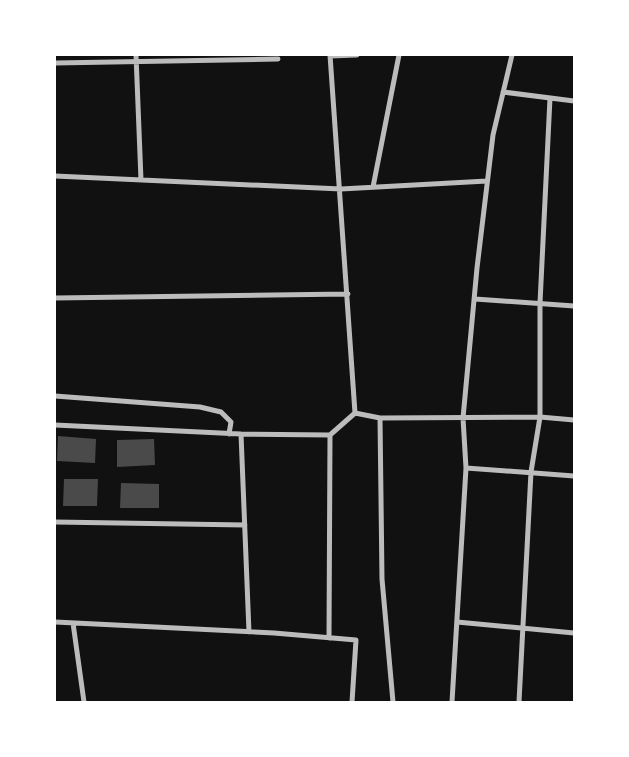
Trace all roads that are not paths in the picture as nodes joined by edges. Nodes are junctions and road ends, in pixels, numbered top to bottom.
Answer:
1 (136, 55) edge
2 (357, 55) edge
3 (399, 55) edge
4 (512, 55) edge
5 (330, 56) edge
6 (241, 57) edge
7 (278, 59) dead end
8 (136, 61) junction
9 (55, 63) edge
10 (503, 92) junction
11 (550, 98) junction
12 (574, 101) edge
13 (55, 176) edge
14 (141, 180) junction
15 (487, 181) junction
16 (373, 188) junction
17 (341, 189) junction
18 (348, 294) junction
19 (55, 298) edge
20 (475, 298) junction
21 (540, 303) junction
22 (574, 306) edge
23 (55, 396) edge
24 (356, 413) junction
25 (540, 417) junction
26 (380, 418) junction
27 (463, 418) junction
28 (574, 420) edge
29 (55, 425) edge
30 (229, 434) junction
31 (241, 434) junction
32 (330, 435) junction
33 (466, 468) junction
34 (531, 472) junction
35 (574, 476) edge
36 (55, 522) edge
37 (245, 526) junction
38 (55, 622) edge
39 (457, 622) junction
40 (73, 623) junction
41 (523, 627) junction
42 (249, 632) junction
43 (574, 633) edge
44 (329, 638) junction
45 (84, 702) edge
46 (352, 702) edge
47 (393, 702) edge
48 (452, 702) edge
49 (519, 702) edge

1 - 8 street
2 - 5 street
3 - 16 street
4 - 10 street
5 - 17 street
6 - 7 street
6 - 8 street
8 - 9 street
8 - 14 street
10 - 11 street
10 - 15 street
11 - 12 street
11 - 21 street
13 - 14 street
14 - 17 street
15 - 16 street
15 - 20 street
16 - 17 street
17 - 18 street
18 - 19 street
18 - 24 street
20 - 21 street
20 - 27 street
21 - 22 street
21 - 25 street
23 - 30 street
24 - 26 street
24 - 32 street
25 - 27 street
25 - 28 street
25 - 34 street
26 - 27 street
26 - 47 street
27 - 33 street
29 - 30 street
30 - 31 street
31 - 32 street
31 - 37 street
32 - 44 street
33 - 34 street
33 - 39 street
34 - 35 street
34 - 41 street
36 - 37 street
37 - 42 street
38 - 40 street
39 - 41 street
39 - 48 street
40 - 42 street
40 - 45 street
41 - 43 street
41 - 49 street
42 - 44 street
44 - 46 street

